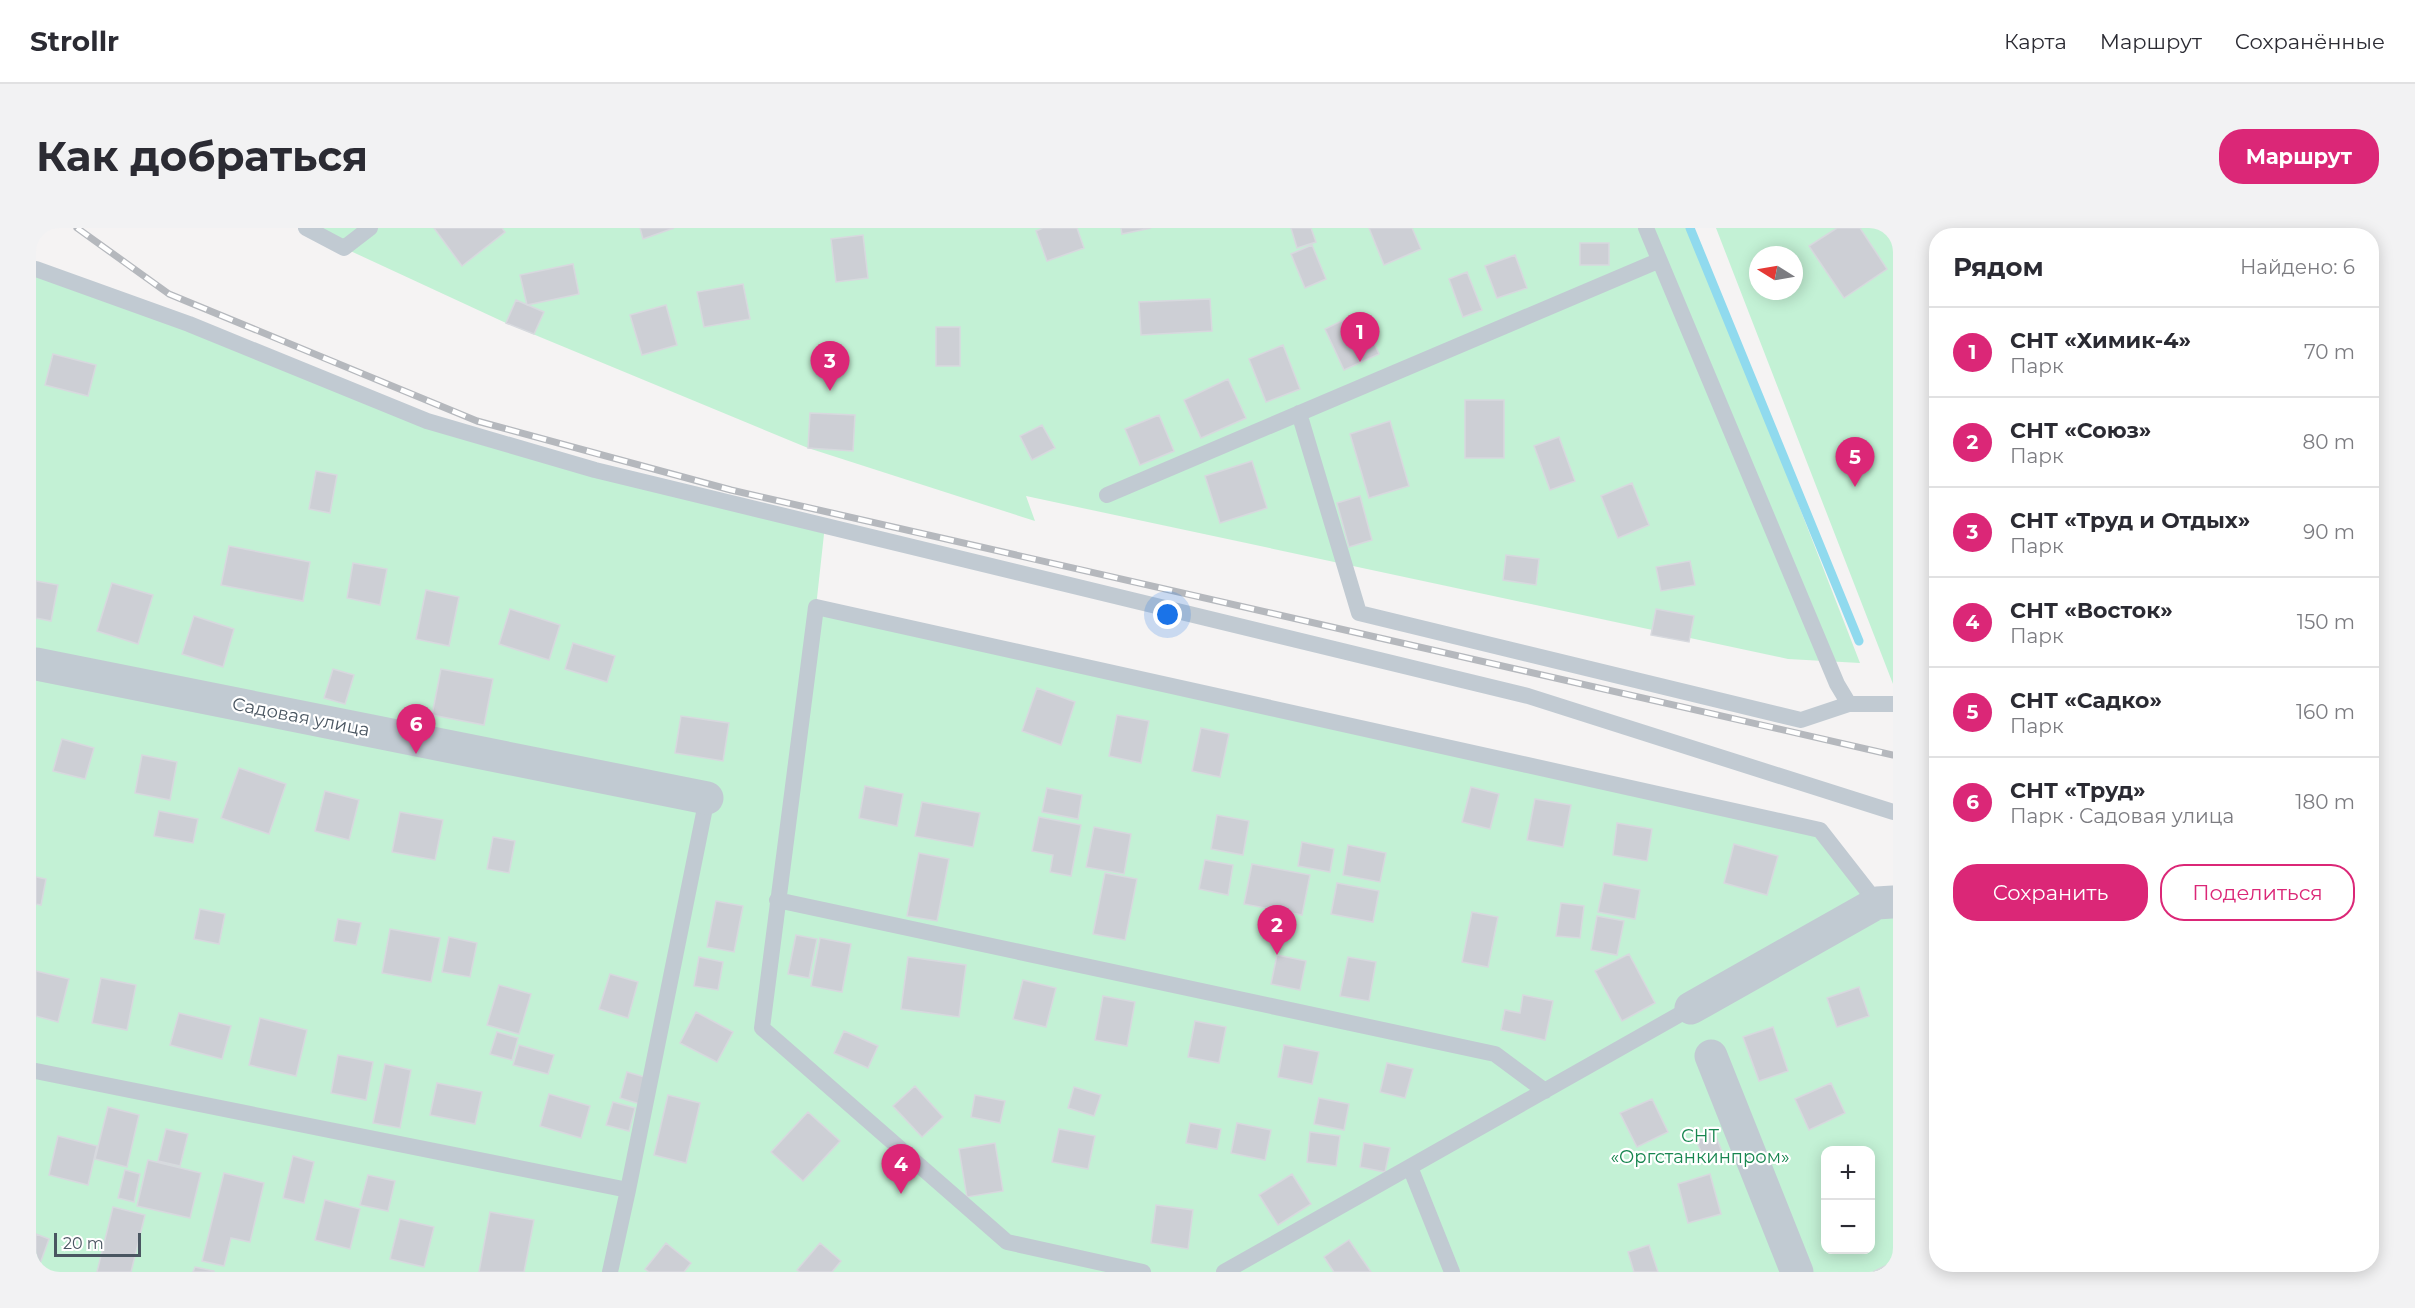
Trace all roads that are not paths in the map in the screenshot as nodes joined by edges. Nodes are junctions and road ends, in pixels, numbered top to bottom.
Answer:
1 (306, 228) edge
2 (370, 228) edge
3 (1646, 228) edge
4 (1658, 261) junction
5 (36, 269) edge
6 (1299, 413) junction
7 (1107, 495) dead end
8 (36, 664) edge
9 (1849, 704) junction
10 (1893, 704) edge
11 (707, 798) joint
12 (1893, 812) edge
13 (777, 900) junction
14 (1885, 903) edge
15 (1692, 1008) joint
16 (1711, 1056) dead end
17 (36, 1071) edge
18 (1545, 1091) junction
19 (1410, 1167) junction
20 (628, 1190) junction
21 (610, 1272) edge
22 (1143, 1272) edge
23 (1224, 1272) edge
24 (1452, 1272) edge
25 (1797, 1272) edge

1 - 2 lane
3 - 4 lane
4 - 6 lane
4 - 9 lane
5 - 12 lane
6 - 7 lane
6 - 9 lane
8 - 11 street, Садовая улица
9 - 10 lane
11 - 20 lane
13 - 14 lane
13 - 18 lane
13 - 22 lane
14 - 15 street
15 - 18 lane
16 - 25 street
17 - 20 lane
18 - 19 lane
19 - 23 lane
19 - 24 lane
20 - 21 lane

